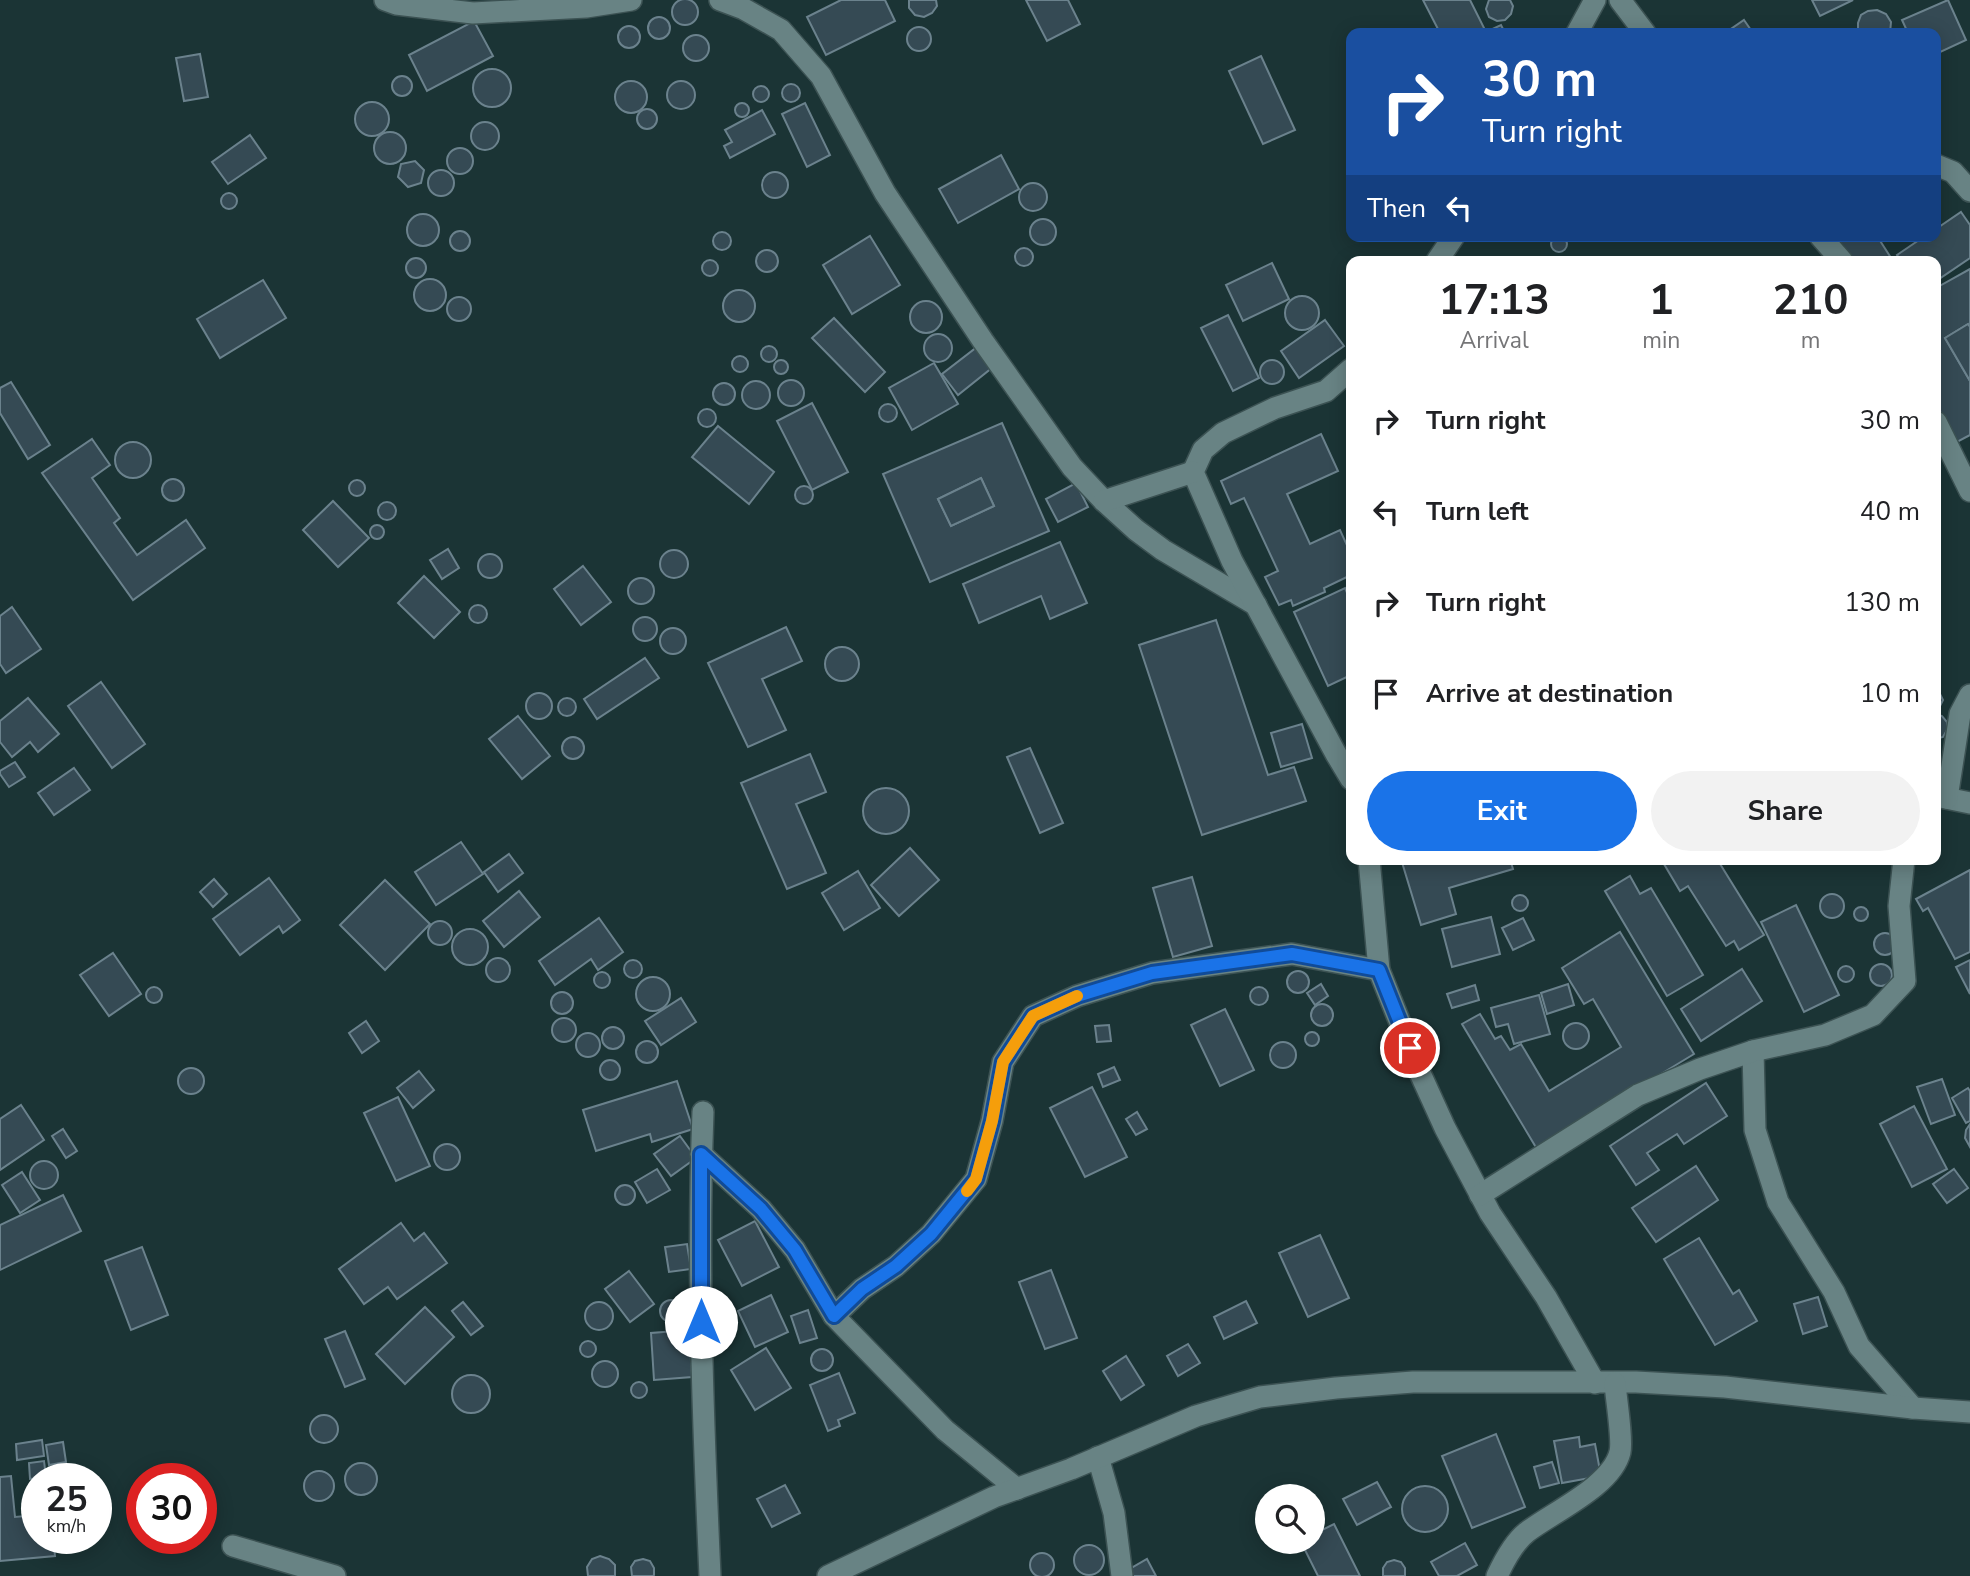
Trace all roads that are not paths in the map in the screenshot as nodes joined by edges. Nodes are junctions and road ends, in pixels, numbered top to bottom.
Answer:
1 (385, 0) edge
2 (631, 0) edge
3 (720, 0) edge
4 (1595, 0) edge
5 (1620, 0) edge
6 (746, 5) edge
7 (1580, 28) edge
8 (1640, 28) edge
9 (1941, 167) edge
10 (1970, 191) edge
11 (1825, 242) edge
12 (1838, 256) edge
13 (1346, 373) edge
14 (1941, 432) edge
15 (1194, 472) junction
16 (1970, 491) edge
17 (1104, 501) junction
18 (1256, 605) junction
19 (1970, 695) edge
20 (1346, 771) edge
21 (1941, 797) edge
22 (1970, 803) edge
23 (1370, 865) edge
24 (1903, 865) edge
25 (1379, 970) junction
26 (1753, 1051) junction
27 (703, 1112) dead end
28 (701, 1154) junction
29 (1480, 1195) junction
30 (834, 1316) junction
31 (1605, 1383) junction
32 (1913, 1408) junction
33 (1970, 1412) edge
34 (1098, 1457) junction
35 (1017, 1489) junction
36 (233, 1546) dead end
37 (335, 1576) edge
38 (710, 1576) edge
39 (828, 1576) edge
40 (1122, 1576) edge
41 (1497, 1576) edge

1 - 2 street
3 - 6 street
4 - 7 street
5 - 8 street
6 - 17 street
9 - 10 street
11 - 12 street
13 - 15 street
14 - 16 street
15 - 17 street
15 - 18 street
17 - 18 street
18 - 20 street
19 - 21 street
21 - 22 street
23 - 25 street
24 - 26 street
25 - 29 street
25 - 30 street
26 - 29 street
26 - 32 street
27 - 28 street
28 - 30 street
28 - 38 street
29 - 31 street
30 - 35 street
31 - 32 street
31 - 34 street
31 - 41 street
32 - 33 street
34 - 35 street
34 - 40 street
35 - 39 street
36 - 37 street

